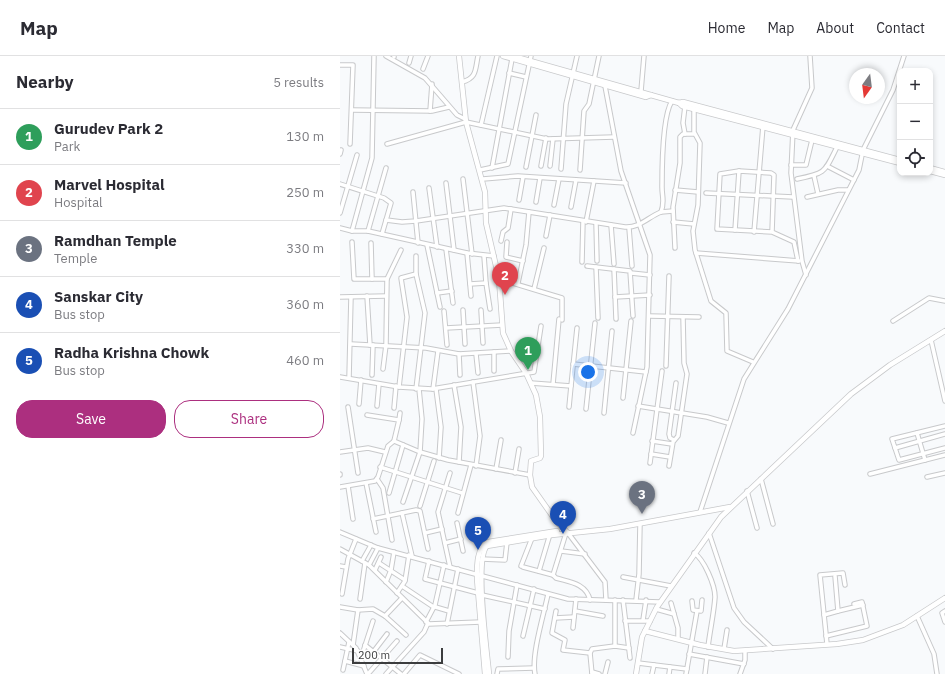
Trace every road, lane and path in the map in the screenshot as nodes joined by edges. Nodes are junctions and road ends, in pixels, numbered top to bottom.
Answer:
1 (374, 56) edge
2 (386, 56) edge
3 (411, 56) edge
4 (428, 56) edge
5 (459, 56) edge
6 (478, 56) edge
7 (497, 56) edge
8 (503, 56) edge
9 (577, 56) edge
10 (599, 56) edge
11 (644, 56) edge
12 (810, 56) edge
13 (904, 56) edge
14 (513, 57) edge
15 (530, 60) edge
16 (409, 63) dead end
17 (340, 65) edge
18 (423, 69) dead end
19 (509, 73) junction
20 (572, 74) junction
21 (526, 77) junction
22 (593, 80) junction
23 (462, 82) junction
24 (432, 84) junction
25 (605, 86) junction
26 (641, 91) junction
27 (650, 95) junction
28 (670, 100) junction
29 (679, 103) junction
30 (685, 106) junction
31 (449, 107) junction
32 (694, 109) junction
33 (352, 110) junction
34 (372, 110) junction
35 (430, 111) junction
36 (536, 116) dead end
37 (465, 121) junction
38 (481, 125) junction
39 (763, 126) junction
40 (499, 129) junction
41 (793, 132) junction
42 (516, 133) junction
43 (685, 134) junction
44 (694, 134) junction
45 (532, 135) junction
46 (546, 138) junction
47 (614, 138) junction
48 (552, 139) junction
49 (564, 139) junction
50 (582, 139) junction
51 (812, 140) junction
52 (350, 144) dead end
53 (387, 144) dead end
54 (837, 147) junction
55 (341, 150) dead end
56 (863, 152) junction
57 (340, 154) edge
58 (357, 155) dead end
59 (897, 159) edge
60 (897, 162) edge
61 (791, 165) junction
62 (541, 166) dead end
63 (550, 166) dead end
64 (827, 166) junction
65 (526, 167) dead end
66 (386, 168) dead end
67 (492, 168) junction
68 (561, 169) dead end
69 (933, 169) edge
70 (480, 170) junction
71 (580, 170) dead end
72 (739, 171) junction
73 (758, 172) junction
74 (933, 172) edge
75 (945, 172) edge
76 (945, 175) edge
77 (814, 176) junction
78 (523, 177) junction
79 (540, 178) junction
80 (463, 179) dead end
81 (482, 179) junction
82 (559, 179) junction
83 (797, 179) dead end
84 (576, 180) junction
85 (854, 180) junction
86 (594, 181) junction
87 (626, 182) junction
88 (446, 183) dead end
89 (340, 184) edge
90 (348, 187) junction
91 (429, 188) dead end
92 (675, 190) junction
93 (848, 190) junction
94 (363, 191) junction
95 (413, 192) dead end
96 (698, 192) junction
97 (706, 193) dead end
98 (719, 194) junction
99 (738, 194) junction
100 (818, 194) junction
101 (756, 195) junction
102 (379, 196) junction
103 (774, 196) junction
104 (793, 196) junction
105 (807, 197) dead end
106 (519, 200) dead end
107 (536, 202) dead end
108 (554, 205) dead end
109 (571, 207) dead end
110 (511, 209) junction
111 (486, 211) junction
112 (529, 212) junction
113 (661, 212) junction
114 (673, 212) junction
115 (340, 213) edge
116 (468, 214) junction
117 (550, 216) junction
118 (450, 217) junction
119 (433, 218) junction
120 (386, 220) junction
121 (416, 221) junction
122 (585, 222) junction
123 (673, 222) junction
124 (596, 223) junction
125 (694, 224) junction
126 (611, 225) junction
127 (639, 226) junction
128 (340, 228) edge
129 (629, 228) junction
130 (735, 230) junction
131 (352, 231) junction
132 (368, 231) junction
133 (754, 232) junction
134 (772, 232) junction
135 (382, 234) junction
136 (546, 236) dead end
137 (501, 241) dead end
138 (352, 242) dead end
139 (507, 242) dead end
140 (371, 243) dead end
141 (418, 243) junction
142 (427, 245) junction
143 (436, 247) junction
144 (544, 248) dead end
145 (675, 248) dead end
146 (446, 249) junction
147 (401, 250) dead end
148 (454, 250) junction
149 (467, 253) junction
150 (696, 253) junction
151 (472, 254) junction
152 (416, 256) dead end
153 (484, 256) junction
154 (494, 256) junction
155 (523, 261) junction
156 (800, 261) junction
157 (582, 262) dead end
158 (597, 262) dead end
159 (614, 264) dead end
160 (586, 266) dead end
161 (632, 266) dead end
162 (596, 267) junction
163 (614, 269) junction
164 (416, 274) junction
165 (631, 274) junction
166 (650, 275) junction
167 (806, 275) junction
168 (669, 276) dead end
169 (372, 279) junction
170 (386, 279) junction
171 (499, 279) junction
172 (486, 283) junction
173 (518, 283) junction
174 (470, 284) junction
175 (534, 289) junction
176 (452, 291) junction
177 (437, 293) junction
178 (650, 295) junction
179 (367, 296) junction
180 (386, 296) junction
181 (471, 296) dead end
182 (632, 296) junction
183 (340, 297) edge
184 (351, 297) junction
185 (615, 297) junction
186 (945, 301) edge
187 (453, 303) dead end
188 (440, 307) dead end
189 (490, 309) dead end
190 (463, 310) dead end
191 (481, 310) dead end
192 (444, 311) dead end
193 (633, 316) dead end
194 (649, 316) junction
195 (667, 317) junction
196 (683, 317) junction
197 (699, 317) dead end
198 (598, 318) dead end
199 (616, 318) dead end
200 (631, 321) dead end
201 (893, 321) dead end
202 (595, 323) dead end
203 (502, 325) junction
204 (482, 326) junction
205 (541, 326) dead end
206 (464, 327) junction
207 (446, 328) junction
208 (577, 328) dead end
209 (612, 331) dead end
210 (945, 331) edge
211 (931, 340) junction
212 (483, 343) dead end
213 (351, 344) junction
214 (465, 344) dead end
215 (372, 345) junction
216 (386, 345) junction
217 (447, 345) dead end
218 (403, 346) junction
219 (420, 348) junction
220 (438, 351) junction
221 (510, 351) junction
222 (494, 352) junction
223 (458, 354) junction
224 (476, 354) junction
225 (753, 362) junction
226 (574, 364) junction
227 (591, 365) junction
228 (666, 366) dead end
229 (609, 367) junction
230 (383, 369) dead end
231 (626, 369) junction
232 (494, 371) dead end
233 (662, 371) dead end
234 (646, 372) junction
235 (478, 373) dead end
236 (526, 373) junction
237 (372, 375) dead end
238 (460, 375) dead end
239 (340, 377) edge
240 (349, 378) junction
241 (361, 380) junction
242 (473, 382) junction
243 (531, 383) junction
244 (676, 383) dead end
245 (378, 384) junction
246 (553, 384) junction
247 (454, 385) junction
248 (571, 386) junction
249 (398, 387) junction
250 (417, 389) junction
251 (435, 389) junction
252 (624, 398) dead end
253 (945, 401) edge
254 (359, 404) dead end
255 (377, 406) dead end
256 (638, 406) junction
257 (348, 407) dead end
258 (569, 407) dead end
259 (394, 408) dead end
260 (586, 409) dead end
261 (656, 409) junction
262 (672, 411) junction
263 (400, 413) dead end
264 (604, 413) dead end
265 (681, 413) junction
266 (367, 415) dead end
267 (399, 420) junction
268 (728, 423) junction
269 (945, 426) edge
270 (633, 433) dead end
271 (917, 433) junction
272 (945, 434) edge
273 (501, 440) dead end
274 (394, 441) junction
275 (652, 441) junction
276 (920, 441) junction
277 (673, 442) junction
278 (404, 445) junction
279 (895, 448) junction
280 (945, 448) edge
281 (354, 449) junction
282 (519, 449) dead end
283 (340, 452) edge
284 (385, 452) junction
285 (420, 452) junction
286 (924, 453) junction
287 (651, 454) junction
288 (945, 455) edge
289 (670, 456) junction
290 (439, 458) junction
291 (925, 460) junction
292 (434, 461) dead end
293 (458, 462) junction
294 (650, 463) dead end
295 (471, 465) junction
296 (476, 466) junction
297 (669, 466) dead end
298 (380, 467) junction
299 (496, 470) junction
300 (395, 472) junction
301 (358, 473) dead end
302 (450, 473) dead end
303 (515, 473) junction
304 (945, 473) edge
305 (870, 474) dead end
306 (530, 476) junction
307 (410, 477) junction
308 (927, 477) dead end
309 (761, 478) junction
310 (377, 479) junction
311 (427, 482) junction
312 (366, 483) junction
313 (348, 486) junction
314 (340, 487) edge
315 (445, 488) junction
316 (747, 491) junction
317 (389, 493) dead end
318 (462, 493) junction
319 (403, 502) dead end
320 (420, 506) dead end
321 (730, 507) junction
322 (700, 512) junction
323 (402, 513) junction
324 (458, 513) dead end
325 (388, 516) junction
326 (353, 519) dead end
327 (373, 519) junction
328 (457, 523) dead end
329 (640, 524) junction
330 (773, 524) dead end
331 (756, 528) dead end
332 (442, 529) junction
333 (340, 532) edge
334 (376, 532) dead end
335 (566, 532) junction
336 (425, 533) junction
337 (709, 533) junction
338 (550, 534) junction
339 (532, 538) junction
340 (356, 539) junction
341 (461, 539) junction
342 (392, 540) dead end
343 (445, 542) junction
344 (508, 542) junction
345 (371, 545) junction
346 (378, 548) junction
347 (340, 549) edge
348 (428, 549) dead end
349 (561, 551) junction
350 (394, 552) junction
351 (463, 552) dead end
352 (694, 553) junction
353 (349, 554) junction
354 (585, 554) junction
355 (410, 555) junction
356 (381, 557) dead end
357 (482, 559) junction
358 (429, 561) junction
359 (364, 562) junction
360 (379, 563) junction
361 (369, 565) junction
362 (444, 565) junction
363 (340, 566) edge
364 (346, 567) junction
365 (450, 567) junction
366 (458, 569) junction
367 (375, 570) junction
368 (391, 570) junction
369 (539, 571) junction
370 (479, 574) junction
371 (554, 575) junction
372 (835, 576) dead end
373 (623, 577) dead end
374 (405, 580) junction
375 (638, 580) junction
376 (386, 582) junction
377 (439, 583) junction
378 (517, 585) junction
379 (845, 585) dead end
380 (402, 586) junction
381 (671, 586) junction
382 (454, 587) junction
383 (534, 590) junction
384 (397, 593) junction
385 (342, 594) dead end
386 (480, 594) junction
387 (548, 594) junction
388 (360, 598) dead end
389 (402, 598) junction
390 (945, 598) edge
391 (576, 599) junction
392 (590, 600) junction
393 (606, 600) junction
394 (615, 600) junction
395 (623, 600) junction
396 (636, 600) junction
397 (646, 600) junction
398 (702, 600) dead end
399 (514, 601) junction
400 (692, 601) dead end
401 (660, 602) junction
402 (671, 603) dead end
403 (854, 604) dead end
404 (530, 605) junction
405 (863, 605) junction
406 (340, 607) edge
407 (434, 607) junction
408 (545, 609) junction
409 (656, 609) junction
410 (358, 610) junction
411 (449, 611) junction
412 (556, 611) dead end
413 (697, 611) junction
414 (945, 611) edge
415 (575, 612) junction
416 (838, 612) junction
417 (674, 614) junction
418 (824, 614) junction
419 (385, 616) junction
420 (603, 616) dead end
421 (917, 616) junction
422 (574, 617) junction
423 (554, 618) junction
424 (643, 620) junction
425 (373, 621) dead end
426 (626, 621) junction
427 (650, 621) junction
428 (481, 622) junction
429 (945, 622) edge
430 (427, 623) junction
431 (447, 624) junction
432 (573, 628) dead end
433 (727, 630) dead end
434 (645, 631) junction
435 (340, 634) edge
436 (387, 634) dead end
437 (406, 635) dead end
438 (522, 636) dead end
439 (826, 636) junction
440 (678, 639) junction
441 (397, 641) dead end
442 (350, 642) junction
443 (692, 643) junction
444 (827, 644) junction
445 (354, 645) junction
446 (365, 645) junction
447 (615, 646) junction
448 (340, 647) edge
449 (708, 647) junction
450 (629, 648) junction
451 (773, 648) junction
452 (348, 649) junction
453 (724, 649) junction
454 (358, 651) junction
455 (374, 651) junction
456 (746, 651) junction
457 (590, 653) junction
458 (689, 654) junction
459 (508, 657) dead end
460 (707, 657) junction
461 (361, 658) junction
462 (383, 658) junction
463 (630, 658) dead end
464 (345, 661) junction
465 (608, 662) dead end
466 (638, 663) junction
467 (744, 664) junction
468 (654, 665) junction
469 (364, 666) junction
470 (392, 666) junction
471 (670, 667) junction
472 (517, 668) junction
473 (534, 668) junction
474 (687, 669) junction
475 (343, 670) dead end
476 (592, 673) edge
477 (368, 674) edge
478 (386, 674) edge
479 (401, 674) edge
480 (404, 674) edge
481 (459, 674) edge
482 (485, 674) edge
483 (489, 674) edge
484 (497, 674) edge
485 (518, 674) edge
486 (535, 674) edge
487 (599, 674) edge
488 (605, 674) edge
489 (636, 674) edge
490 (652, 674) edge
491 (669, 674) edge
492 (686, 674) edge
493 (705, 674) edge
494 (740, 674) edge
495 (937, 674) edge

1 - 34 street
2 - 24 street
3 - 16 street
4 - 18 street
5 - 23 street
6 - 23 street
7 - 38 street
8 - 14 street
9 - 20 street
10 - 22 street
11 - 26 street
12 - 41 street
13 - 56 street
14 - 15 street
14 - 19 street
15 - 20 street
15 - 21 street
17 - 33 street
19 - 21 street
19 - 40 street
20 - 22 street
20 - 49 street
21 - 42 street
22 - 25 street
22 - 26 street
22 - 50 street
23 - 37 street
24 - 31 street
24 - 35 street
25 - 27 street
25 - 47 street
26 - 27 street
27 - 28 street
28 - 29 street
28 - 113 street
29 - 30 street
29 - 41 street
30 - 32 street
30 - 43 street
31 - 35 street
31 - 37 street
32 - 39 street
32 - 44 street
33 - 34 street
33 - 52 street
34 - 35 street
34 - 94 street
36 - 45 street
37 - 38 street
37 - 53 street
37 - 70 street
38 - 40 street
39 - 41 street
39 - 73 street
40 - 42 street
40 - 67 street
41 - 51 street
41 - 56 street
41 - 61 street
42 - 45 street
42 - 67 street
43 - 44 street
43 - 92 street
44 - 96 street
45 - 46 street
45 - 65 street
46 - 48 street
46 - 62 street
47 - 50 street
47 - 87 street
48 - 49 street
48 - 63 street
49 - 50 street
49 - 68 street
50 - 71 street
51 - 54 street
51 - 61 street
54 - 56 street
54 - 64 street
55 - 57 street
56 - 59 street
56 - 60 street
56 - 85 street
58 - 90 street
61 - 104 street
64 - 77 street
64 - 85 street
66 - 102 street
67 - 70 street
69 - 75 street
70 - 81 street
72 - 73 street
72 - 98 street
72 - 99 street
73 - 101 street
73 - 103 street
74 - 76 street
77 - 83 street
77 - 100 street
78 - 79 street
78 - 81 street
78 - 106 street
79 - 82 street
79 - 107 street
80 - 116 street
81 - 111 street
82 - 84 street
82 - 108 street
84 - 86 street
84 - 109 street
85 - 93 street
86 - 87 street
86 - 122 street
87 - 127 street
88 - 118 street
89 - 90 street
90 - 94 street
90 - 115 street
91 - 119 street
92 - 96 street
92 - 114 street
93 - 100 street
93 - 167 street
94 - 102 street
94 - 131 street
95 - 121 street
96 - 125 street
97 - 98 street
98 - 99 street
98 - 130 street
99 - 101 street
99 - 130 street
100 - 105 street
101 - 103 street
101 - 133 street
102 - 120 street
102 - 132 street
103 - 104 street
103 - 134 street
104 - 156 street
110 - 111 street
110 - 112 street
110 - 137 street
111 - 116 street
111 - 154 street
112 - 117 street
112 - 155 street
113 - 114 street
113 - 127 street
114 - 123 street
116 - 118 street
116 - 151 street
117 - 122 street
117 - 136 street
118 - 119 street
118 - 148 street
119 - 121 street
119 - 143 street
120 - 121 street
120 - 135 street
121 - 141 street
122 - 124 street
122 - 157 street
123 - 125 street
123 - 145 street
124 - 126 street
124 - 158 street
125 - 150 street
126 - 129 street
126 - 159 street
127 - 129 street
127 - 166 street
128 - 131 street
129 - 161 street
130 - 133 street
131 - 132 street
132 - 135 street
133 - 134 street
134 - 156 street
135 - 141 street
138 - 169 street
139 - 155 street
140 - 169 street
141 - 142 street
142 - 143 street
142 - 177 street
143 - 146 street
144 - 175 street
146 - 148 street
146 - 176 street
147 - 170 street
148 - 149 street
149 - 151 street
149 - 174 street
150 - 156 street
150 - 225 street
151 - 153 street
152 - 164 street
153 - 154 street
153 - 172 street
154 - 171 street
155 - 173 street
156 - 167 street
160 - 162 street
162 - 163 street
162 - 198 street
163 - 165 street
163 - 185 street
164 - 218 street
164 - 219 street
165 - 166 street
165 - 182 street
166 - 178 street
167 - 225 street
168 - 195 street
169 - 170 street
170 - 180 street
171 - 173 street
171 - 203 street
172 - 174 street
172 - 189 street
173 - 175 street
174 - 181 street
175 - 246 street
176 - 177 street
176 - 187 street
177 - 188 street
178 - 182 street
178 - 194 street
179 - 180 street
179 - 184 street
179 - 215 street
180 - 216 street
182 - 185 street
182 - 193 street
183 - 184 street
184 - 213 street
185 - 199 street
186 - 201 street
190 - 206 street
191 - 204 street
192 - 207 street
194 - 195 street
194 - 234 street
195 - 196 street
195 - 228 street
196 - 197 street
196 - 265 street
200 - 231 street
202 - 227 street
203 - 204 street
203 - 221 street
204 - 206 street
204 - 212 street
205 - 236 street
206 - 207 street
206 - 214 street
207 - 217 street
208 - 226 street
209 - 229 street
210 - 211 street
211 - 253 street
211 - 309 street
213 - 215 street
213 - 240 street
215 - 216 street
215 - 237 street
216 - 218 street
216 - 230 street
218 - 219 street
218 - 249 street
219 - 220 street
219 - 250 street
220 - 223 street
220 - 251 street
221 - 222 street
221 - 236 street
222 - 224 street
222 - 232 street
223 - 224 street
223 - 238 street
224 - 235 street
225 - 268 street
226 - 227 street
226 - 248 street
227 - 229 street
227 - 260 street
229 - 231 street
229 - 264 street
231 - 234 street
231 - 252 street
233 - 261 street
234 - 256 street
236 - 242 street
236 - 243 street
239 - 240 street
240 - 241 street
241 - 245 street
241 - 254 street
242 - 247 street
242 - 296 street
243 - 246 street
243 - 306 street
244 - 262 street
245 - 249 street
245 - 255 street
246 - 248 street
247 - 251 street
247 - 293 street
248 - 258 street
249 - 250 street
249 - 259 street
250 - 251 street
250 - 285 street
251 - 290 street
256 - 261 street
256 - 270 street
257 - 281 street
261 - 262 street
261 - 275 street
262 - 265 street
262 - 277 street
263 - 267 street
265 - 268 street
265 - 277 street
266 - 267 street
267 - 274 street
268 - 322 street
269 - 271 street
271 - 276 street
271 - 279 street
272 - 276 street
273 - 299 street
274 - 278 street
274 - 284 street
275 - 277 street
275 - 287 street
276 - 279 street
276 - 286 street
277 - 289 street
278 - 285 street
278 - 300 street
279 - 286 street
280 - 286 street
281 - 283 street
281 - 284 street
281 - 301 street
282 - 303 street
284 - 298 street
285 - 290 street
285 - 307 street
286 - 291 street
287 - 289 street
287 - 294 street
288 - 291 street
289 - 297 street
290 - 293 street
291 - 305 street
292 - 311 street
293 - 295 street
295 - 296 street
295 - 318 street
296 - 299 street
298 - 300 street
298 - 310 street
299 - 303 street
300 - 307 street
300 - 317 street
302 - 315 street
303 - 306 street
304 - 308 street
306 - 335 street
307 - 311 street
307 - 319 street
309 - 316 street
309 - 330 street
310 - 312 street
310 - 325 street
311 - 315 street
311 - 320 street
312 - 313 street
312 - 327 street
313 - 314 street
313 - 326 street
315 - 318 street
315 - 332 street
316 - 321 street
316 - 331 street
318 - 324 street
321 - 322 street
321 - 337 street
322 - 329 street
323 - 325 street
323 - 336 street
323 - 355 street
325 - 327 street
325 - 342 street
327 - 334 street
328 - 341 street
329 - 335 street
329 - 375 street
332 - 336 street
332 - 343 street
333 - 340 street
335 - 338 street
335 - 349 street
335 - 354 street
336 - 348 street
337 - 352 street
337 - 451 street
338 - 339 street
338 - 369 street
338 - 370 street
339 - 344 street
339 - 369 street
340 - 345 street
340 - 353 street
341 - 343 street
341 - 351 street
343 - 365 street
344 - 357 street
344 - 357 street
345 - 346 street
345 - 359 street
346 - 350 street
346 - 361 street
347 - 353 street
349 - 354 street
349 - 371 street
350 - 355 street
350 - 368 street
352 - 381 street
352 - 449 street
353 - 359 street
353 - 364 street
354 - 393 street
355 - 358 street
355 - 374 street
356 - 360 street
357 - 370 street
358 - 362 street
358 - 377 street
359 - 361 street
359 - 388 street
360 - 367 street
360 - 368 street
361 - 367 street
362 - 365 street
362 - 377 street
363 - 364 street
364 - 385 street
365 - 366 street
366 - 370 street
366 - 382 street
367 - 376 street
368 - 374 street
368 - 376 street
369 - 371 street
370 - 378 street
370 - 386 street
371 - 392 street
372 - 416 street
373 - 375 street
374 - 380 street
375 - 381 street
375 - 396 street
376 - 384 street
377 - 382 street
377 - 407 street
378 - 383 street
378 - 399 street
379 - 418 street
380 - 384 street
380 - 407 street
381 - 401 street
382 - 386 street
382 - 411 street
383 - 387 street
383 - 404 street
384 - 389 street
386 - 399 street
386 - 428 street
386 - 483 street
387 - 391 street
387 - 408 street
389 - 419 street
389 - 430 street
390 - 421 street
391 - 392 street
391 - 415 street
392 - 393 street
393 - 394 street
394 - 395 street
394 - 447 street
395 - 396 street
395 - 426 street
396 - 397 street
397 - 401 street
397 - 424 street
398 - 413 street
399 - 404 street
399 - 459 street
400 - 413 street
401 - 409 street
402 - 417 street
403 - 405 street
404 - 408 street
404 - 438 street
405 - 416 street
405 - 439 street
406 - 410 street
407 - 411 street
407 - 430 street
408 - 473 street
409 - 417 street
409 - 427 street
410 - 419 street
410 - 445 street
411 - 431 street
412 - 423 street
413 - 443 street
414 - 429 street
415 - 420 street
415 - 422 street
416 - 418 street
417 - 440 street
418 - 439 street
419 - 437 street
421 - 444 street
421 - 495 street
422 - 423 street
422 - 432 street
423 - 457 street
424 - 426 street
424 - 427 street
425 - 446 street
426 - 450 street
427 - 434 street
428 - 431 street
428 - 482 street
430 - 431 street
430 - 470 street
433 - 453 street
434 - 440 street
434 - 466 street
435 - 442 street
436 - 455 street
439 - 444 street
440 - 443 street
441 - 462 street
442 - 445 street
442 - 452 street
443 - 449 street
443 - 458 street
444 - 451 street
445 - 454 street
446 - 455 street
446 - 461 street
447 - 450 street
447 - 457 street
448 - 452 street
449 - 453 street
450 - 463 street
451 - 456 street
452 - 454 street
452 - 464 street
453 - 456 street
454 - 461 street
455 - 462 street
456 - 467 street
457 - 476 street
458 - 460 street
458 - 474 street
460 - 467 street
460 - 493 street
461 - 469 street
462 - 470 street
462 - 477 street
464 - 469 street
464 - 475 street
465 - 488 street
466 - 468 street
466 - 489 street
467 - 494 street
468 - 471 street
468 - 490 street
469 - 477 street
470 - 478 street
470 - 479 street
471 - 474 street
471 - 491 street
472 - 473 street
472 - 484 street
472 - 485 street
473 - 486 street
474 - 492 street
476 - 487 street
480 - 481 street

